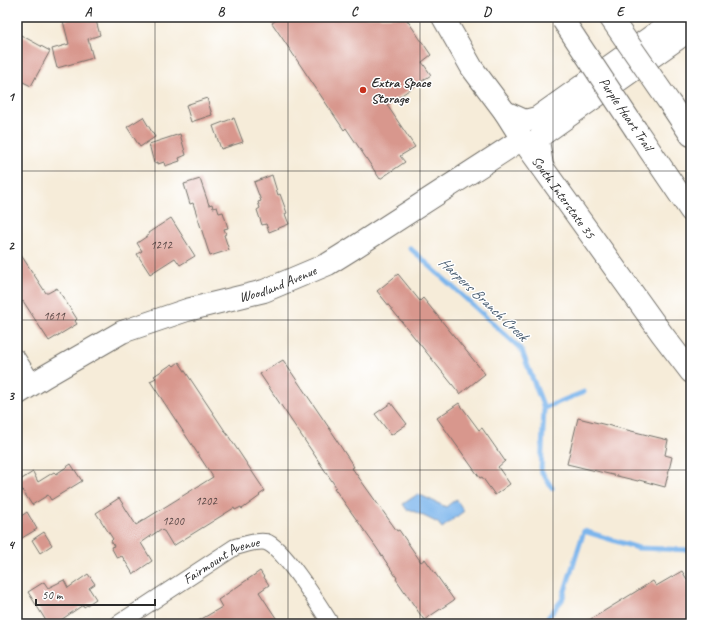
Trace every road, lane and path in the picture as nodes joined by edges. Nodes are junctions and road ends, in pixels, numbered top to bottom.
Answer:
1 (443, 17) edge
2 (610, 17) edge
3 (679, 17) edge
4 (562, 19) edge
5 (691, 29) edge
6 (505, 112) junction
7 (691, 135) edge
8 (522, 139) junction
9 (542, 166) junction
10 (691, 211) edge
11 (17, 358) edge
12 (691, 372) edge
13 (25, 389) edge
14 (118, 624) edge
15 (332, 624) edge

1 - 6 main road, South Interstate 35
2 - 7 main road, bridge
3 - 6 main road
4 - 10 main road, Purple Heart Trail, bridge
5 - 9 main road
6 - 8 main road, South Interstate 35
8 - 9 main road, South Interstate 35
8 - 13 main road, Woodland Avenue
9 - 12 main road, South Interstate 35
11 - 13 street
14 - 15 street, Fairmount Avenue

